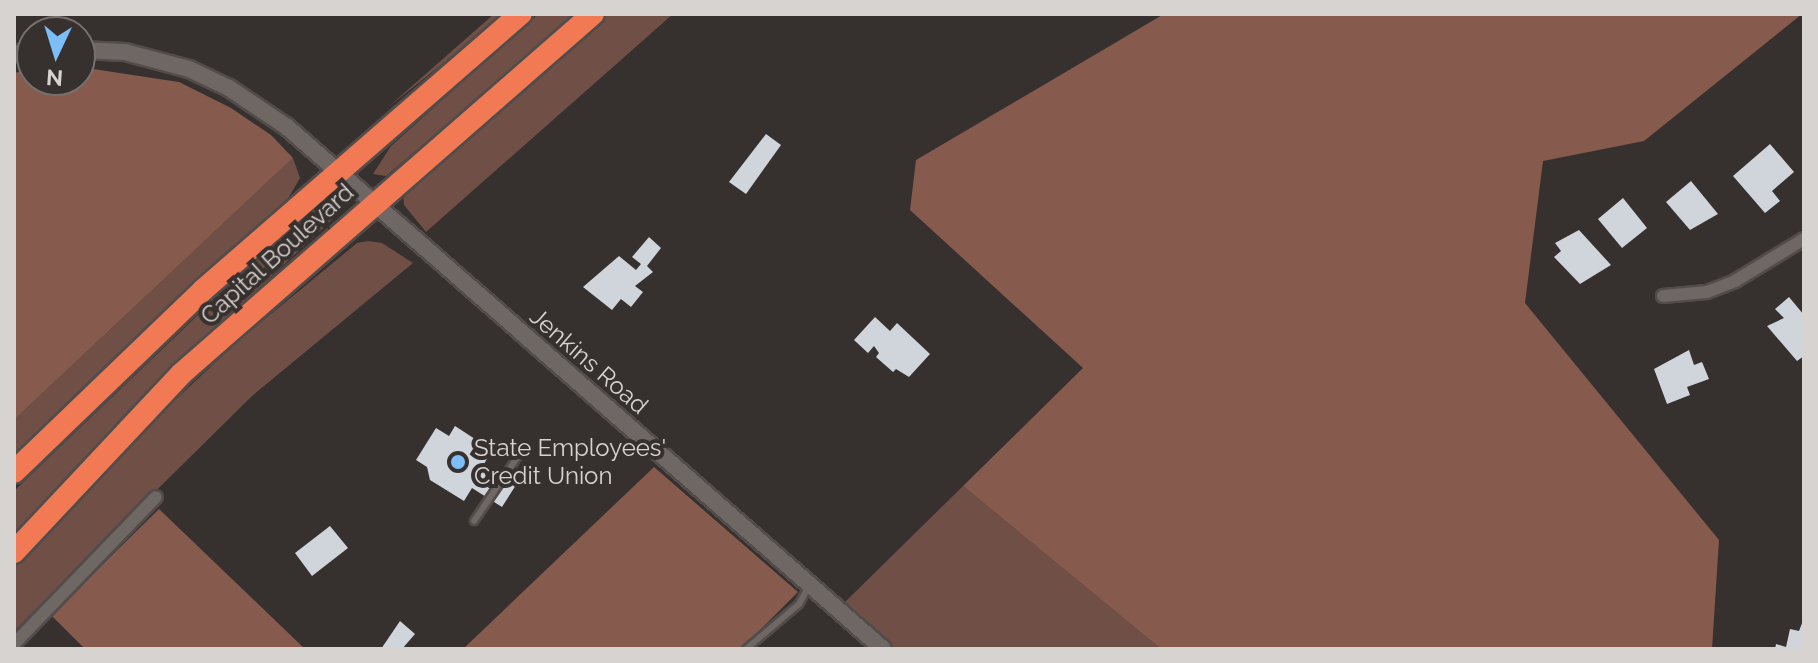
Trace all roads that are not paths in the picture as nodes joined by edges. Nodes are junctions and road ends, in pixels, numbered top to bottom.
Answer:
1 (521, 14) edge
2 (593, 14) edge
3 (96, 51) edge
4 (337, 171) junction
5 (372, 205) junction
6 (1804, 239) edge
7 (1663, 296) dead end
8 (523, 449) dead end
9 (14, 472) edge
10 (156, 497) dead end
11 (474, 521) dead end
12 (14, 552) edge
13 (810, 585) junction
14 (14, 644) edge
15 (746, 649) edge
16 (883, 649) edge

1 - 4 highway, Capital Boulevard
2 - 5 highway, Capital Boulevard
3 - 4 street, Jenkins Road
4 - 5 street, Jenkins Road
4 - 9 highway, Capital Boulevard
5 - 12 highway, Capital Boulevard
5 - 13 street, Jenkins Road
6 - 7 street
8 - 11 lane
10 - 14 street
13 - 15 lane
13 - 16 street, Jenkins Road

